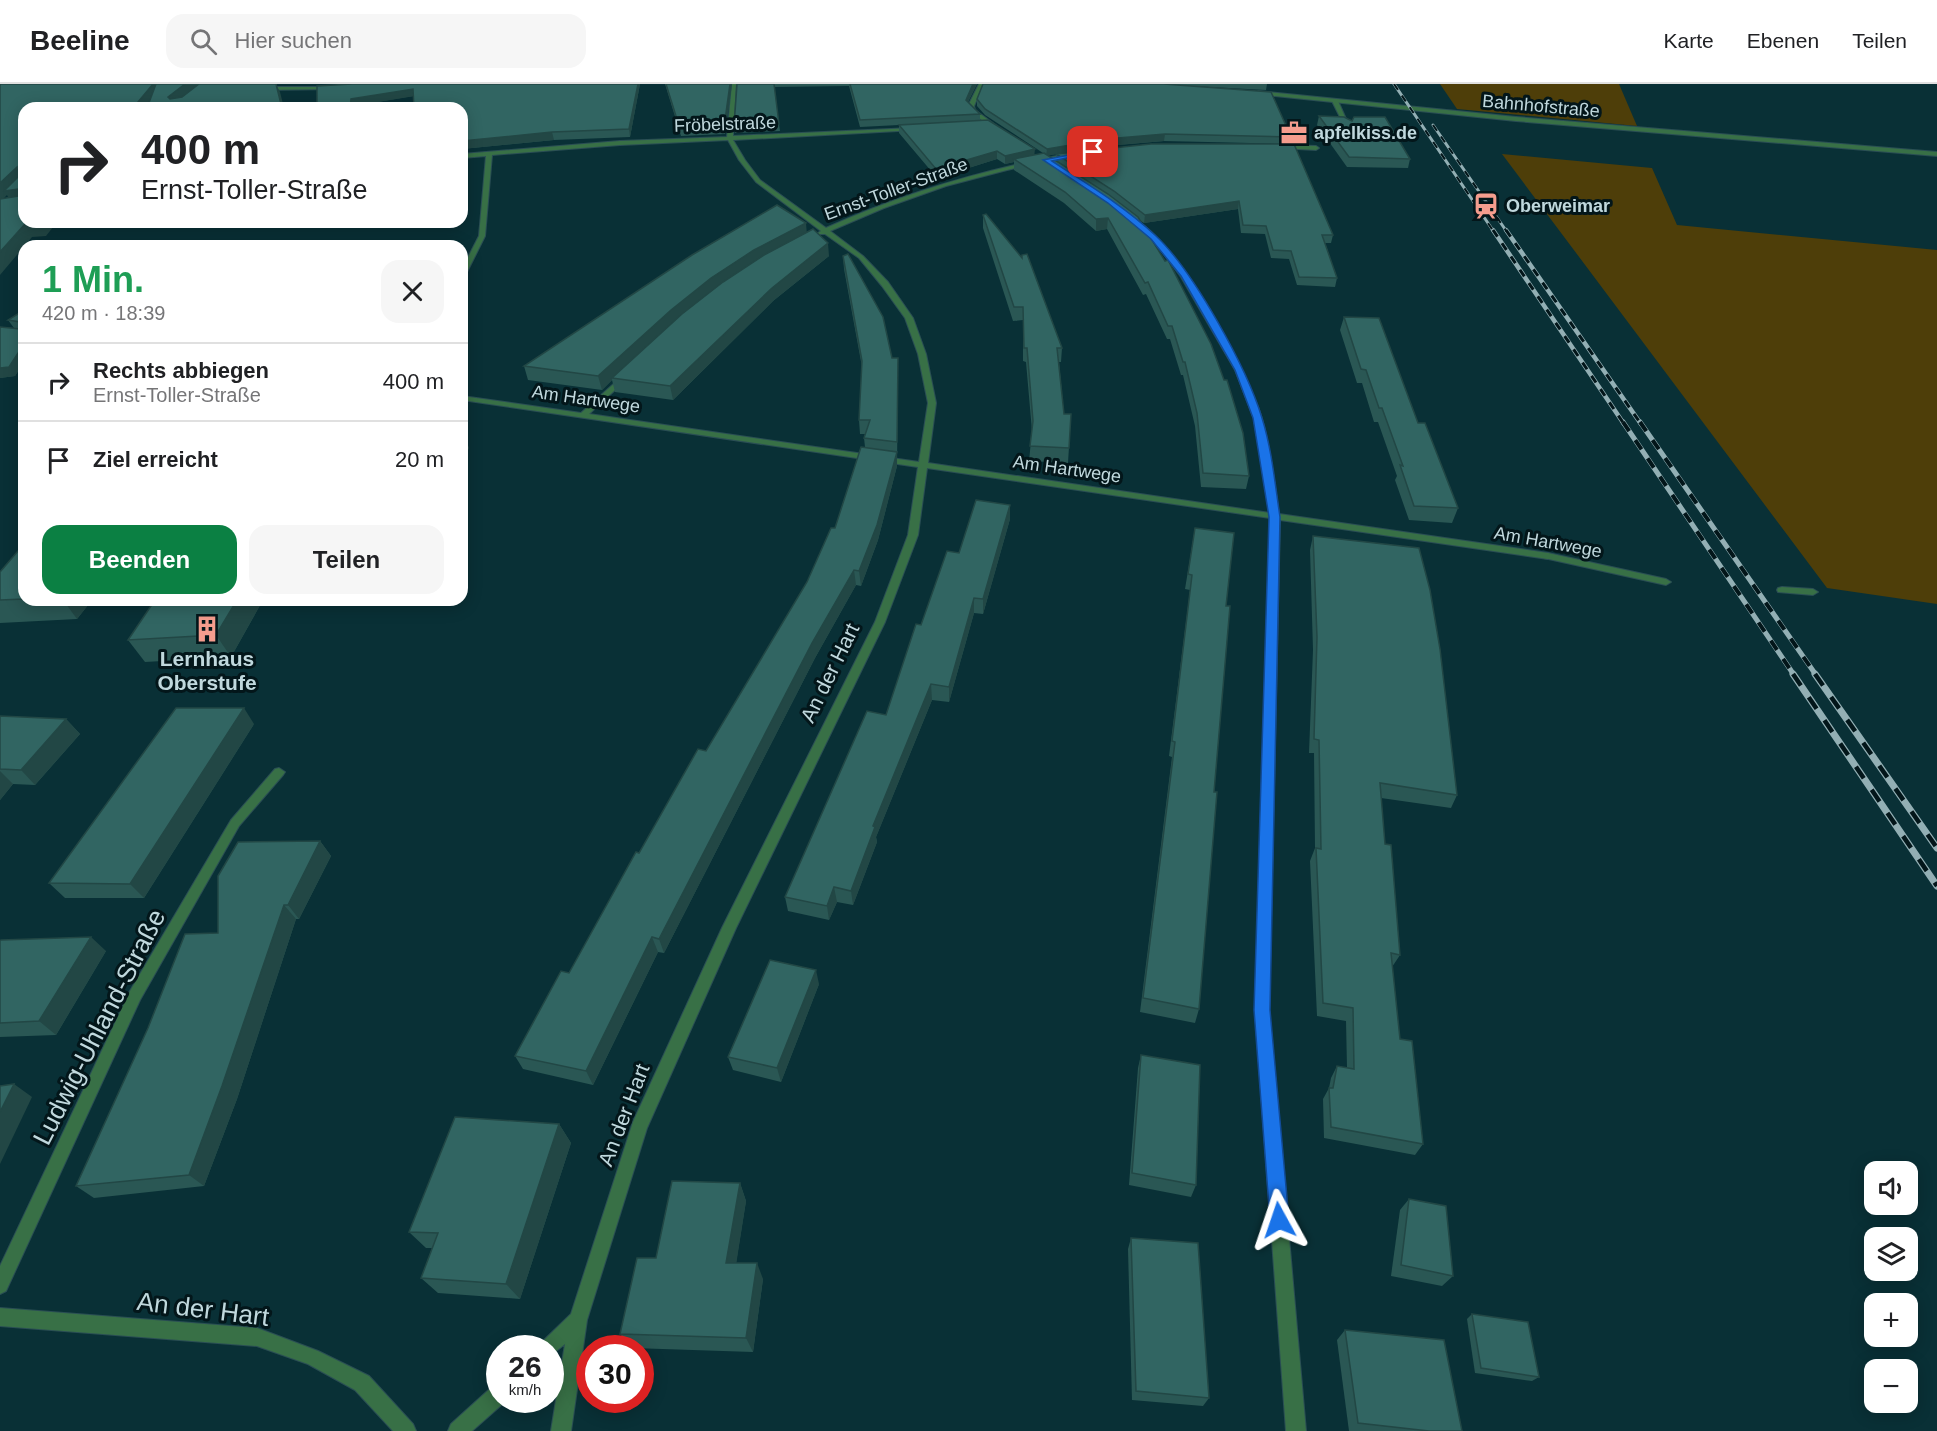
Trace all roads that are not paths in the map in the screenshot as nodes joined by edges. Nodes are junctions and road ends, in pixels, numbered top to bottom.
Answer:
1 (734, 84) edge
2 (981, 84) edge
3 (1273, 84) edge
4 (252, 87) edge
5 (338, 89) edge
6 (1249, 93) edge
7 (1271, 94) junction
8 (1335, 100) junction
9 (1348, 127) edge
10 (917, 129) edge
11 (1008, 136) edge
12 (730, 140) junction
13 (1273, 147) edge
14 (1027, 148) edge
15 (1316, 148) dead end
16 (489, 153) junction
17 (1081, 153) edge
18 (1937, 153) edge
19 (468, 155) edge
20 (1046, 160) junction
21 (1064, 172) edge
22 (1128, 216) edge
23 (822, 233) junction
24 (468, 264) edge
25 (631, 370) edge
26 (468, 399) edge
27 (583, 415) junction
28 (924, 465) junction
29 (1275, 517) junction
30 (1666, 582) dead end
31 (1782, 590) dead end
32 (1813, 592) dead end
33 (279, 772) dead end
34 (0, 1285) edge
35 (0, 1317) edge
36 (578, 1320) junction
37 (562, 1335) edge
38 (486, 1406) edge
39 (405, 1431) edge
40 (458, 1431) edge
41 (561, 1431) edge
42 (1296, 1431) edge

1 - 12 street
2 - 11 street
3 - 7 street
4 - 5 street
6 - 7 street, Bahnhofstraße
7 - 8 street, Bahnhofstraße
8 - 9 street
8 - 18 street, Bahnhofstraße
10 - 12 street, Fröbelstraße
12 - 16 street, Fröbelstraße
12 - 23 street, An der Hart
13 - 15 street
14 - 20 street
16 - 19 street, Fröbelstraße
16 - 24 street
17 - 20 street, Ernst-Toller-Straße
20 - 21 street
20 - 23 street, Ernst-Toller-Straße
22 - 29 street
23 - 28 street, An der Hart
25 - 27 street
26 - 27 street, Am Hartwege
27 - 28 street, Am Hartwege
28 - 29 street, Am Hartwege
28 - 36 street, An der Hart
29 - 30 street, Am Hartwege
29 - 42 street
31 - 32 street
33 - 34 street, Ludwig-Uhland-Straße
35 - 39 street, An der Hart
36 - 37 street, An der Hart
36 - 41 street, An der Hart
38 - 40 street

